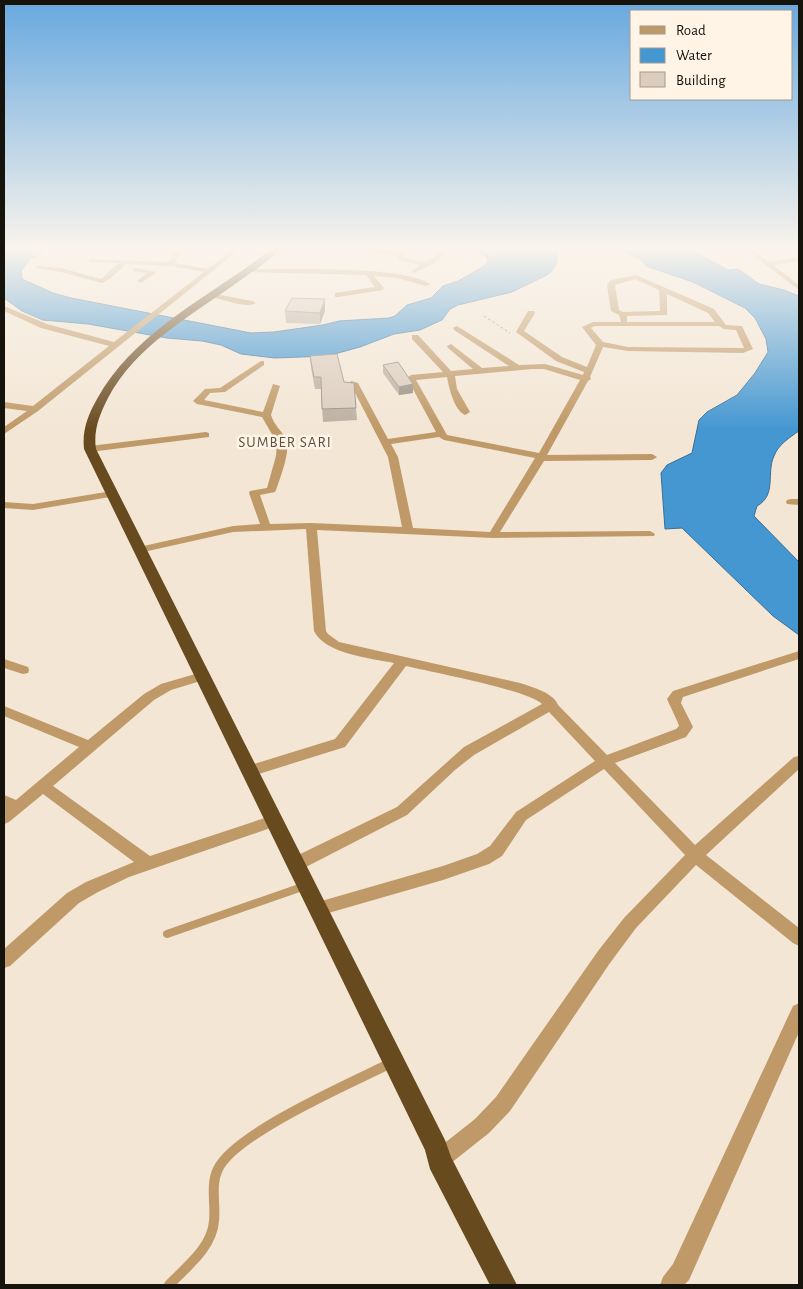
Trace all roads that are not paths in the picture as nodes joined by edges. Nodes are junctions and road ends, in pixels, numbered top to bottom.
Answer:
1 (6, 309) edge
2 (160, 309) edge
3 (193, 309) edge
4 (615, 309) edge
5 (665, 309) edge
6 (707, 309) edge
7 (531, 313) dead end
8 (622, 314) junction
9 (721, 324) junction
10 (626, 325) junction
11 (457, 328) dead end
12 (415, 337) dead end
13 (600, 344) junction
14 (115, 345) junction
15 (451, 346) dead end
16 (261, 363) dead end
17 (517, 367) junction
18 (479, 370) junction
19 (449, 373) junction
20 (588, 375) junction
21 (354, 383) edge
22 (276, 386) dead end
23 (4, 406) edge
24 (35, 409) junction
25 (464, 412) dead end
26 (266, 415) junction
27 (4, 431) edge
28 (441, 434) junction
29 (206, 435) dead end
30 (387, 442) junction
31 (90, 450) junction
32 (541, 457) junction
33 (652, 458) dead end
34 (112, 494) junction
35 (4, 505) edge
36 (311, 526) junction
37 (266, 527) junction
38 (408, 531) junction
39 (650, 534) dead end
40 (493, 535) junction
41 (139, 550) junction
42 (799, 655) edge
43 (403, 661) junction
44 (4, 663) edge
45 (23, 670) dead end
46 (202, 676) junction
47 (552, 704) junction
48 (4, 711) edge
49 (90, 746) junction
50 (606, 761) junction
51 (799, 761) edge
52 (249, 771) junction
53 (42, 786) junction
54 (10, 804) edge
55 (4, 818) edge
56 (274, 821) junction
57 (695, 855) junction
58 (148, 864) junction
59 (296, 864) junction
60 (306, 885) junction
61 (318, 909) junction
62 (167, 934) dead end
63 (798, 936) edge
64 (4, 960) edge
65 (799, 1012) edge
66 (394, 1061) junction
67 (439, 1160) junction
68 (168, 1285) edge
69 (504, 1285) edge
70 (671, 1285) edge

1 - 14 street
2 - 14 street
3 - 31 highway
4 - 8 street
5 - 8 street
6 - 9 street
7 - 20 street
8 - 10 street
9 - 10 street
9 - 13 street
10 - 13 street
11 - 17 street
12 - 19 street
13 - 20 street
14 - 24 street
15 - 18 street
16 - 26 street
17 - 18 street
17 - 20 street
18 - 19 street
19 - 25 street
19 - 28 street
20 - 32 street
21 - 30 street
22 - 26 street
23 - 24 street
24 - 27 street
26 - 37 street
28 - 30 street
28 - 32 street
29 - 31 street
30 - 38 street
31 - 34 highway
32 - 33 street
32 - 40 street
34 - 35 street
34 - 41 highway
36 - 37 street
36 - 38 street
36 - 43 street
37 - 41 street
38 - 40 street
39 - 40 street
41 - 46 highway
42 - 50 street
43 - 47 street
43 - 52 street
44 - 45 street
46 - 49 street
46 - 52 highway
47 - 50 street
47 - 59 street
48 - 49 street
49 - 53 street
50 - 57 street
50 - 61 street
51 - 57 street
52 - 56 highway
53 - 54 street
53 - 58 street
54 - 55 street
56 - 58 street
56 - 59 highway
57 - 63 street
57 - 67 street
58 - 64 street
59 - 60 highway
60 - 61 highway
60 - 62 lane
61 - 66 highway
65 - 70 street
66 - 67 highway
66 - 68 lane
67 - 69 highway

